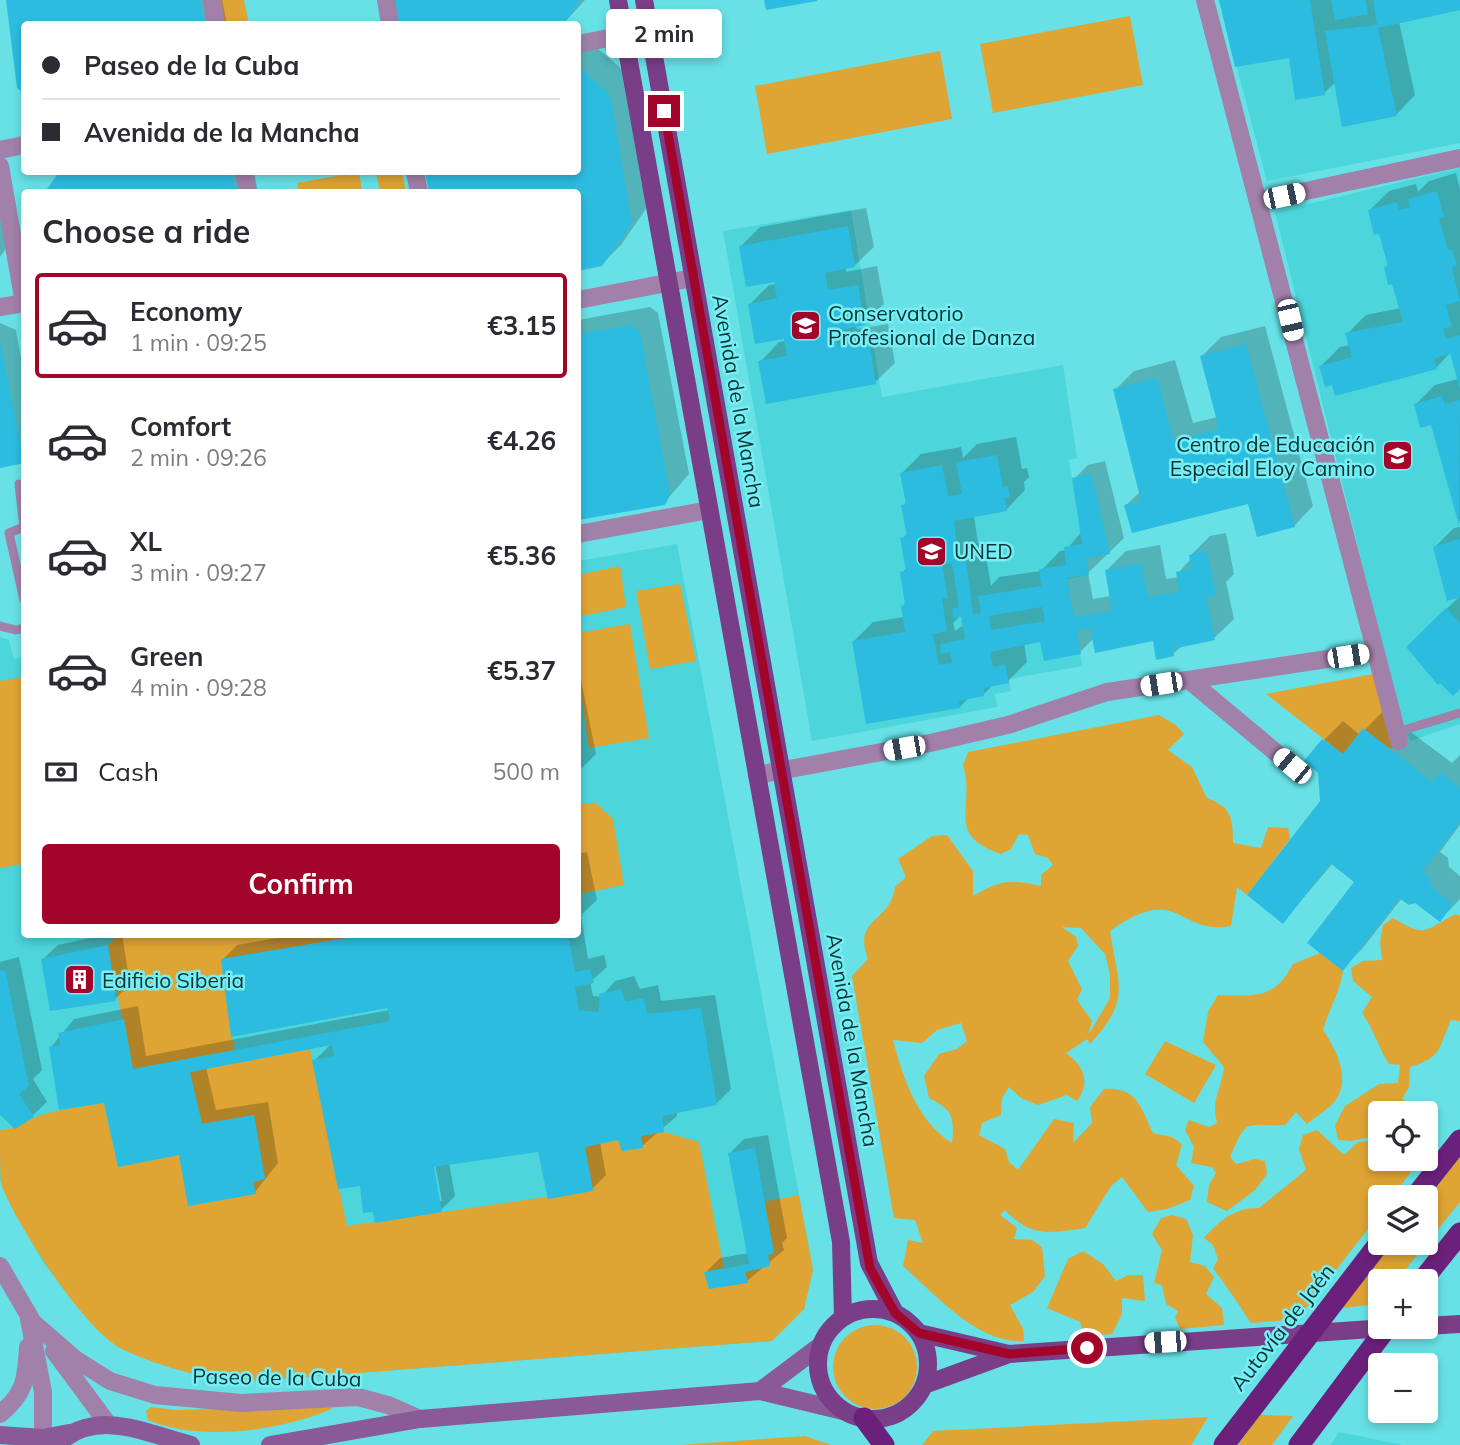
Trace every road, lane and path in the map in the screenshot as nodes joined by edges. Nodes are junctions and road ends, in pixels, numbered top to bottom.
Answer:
1 (212, 0) edge
2 (386, 0) edge
3 (618, 0) edge
4 (644, 0) edge
5 (1205, 0) edge
6 (216, 21) edge
7 (390, 21) edge
8 (625, 40) junction
9 (651, 40) junction
10 (581, 44) edge
11 (21, 146) edge
12 (0, 150) edge
13 (1460, 158) edge
14 (1, 174) edge
15 (1259, 201) junction
16 (694, 278) junction
17 (668, 283) junction
18 (21, 286) edge
19 (581, 299) edge
20 (21, 304) edge
21 (0, 307) edge
22 (19, 484) dead end
23 (21, 501) edge
24 (709, 510) junction
25 (21, 528) edge
26 (581, 533) edge
27 (21, 587) edge
28 (0, 626) edge
29 (21, 629) edge
30 (1374, 652) junction
31 (1189, 680) junction
32 (1460, 713) edge
33 (1398, 736) joint
34 (1292, 766) dead end
35 (783, 770) junction
36 (757, 775) junction
37 (1460, 1140) edge
38 (1424, 1185) edge
39 (1460, 1233) edge
40 (1370, 1255) edge
41 (0, 1266) edge
42 (1432, 1269) edge
43 (895, 1313) junction
44 (843, 1317) junction
45 (29, 1319) junction
46 (1460, 1324) edge
47 (1438, 1325) edge
48 (1368, 1329) edge
49 (919, 1333) junction
50 (1378, 1339) edge
51 (820, 1346) junction
52 (1009, 1354) junction
53 (924, 1385) junction
54 (760, 1391) junction
55 (844, 1411) junction
56 (0, 1415) edge
57 (864, 1418) junction
58 (420, 1419) junction
59 (116, 1425) junction
60 (0, 1435) edge
61 (53, 1440) edge
62 (147, 1445) edge
63 (191, 1445) edge
64 (270, 1445) edge
65 (884, 1445) edge
66 (1224, 1445) edge
67 (1298, 1445) edge

1 - 6 street
2 - 7 street
3 - 8 main road
4 - 9 main road, Avenida de la Mancha
5 - 15 street
8 - 9 street
8 - 10 street
8 - 17 main road
9 - 16 main road, Avenida de la Mancha
11 - 12 street
13 - 15 street
14 - 18 street
15 - 30 street
16 - 17 street
16 - 35 main road, Avenida de la Mancha
17 - 19 street
17 - 24 main road
20 - 21 street
22 - 23 lane
24 - 26 street
24 - 36 main road
25 - 27 lane
28 - 29 lane
30 - 31 street
30 - 33 street
31 - 34 street
31 - 35 street
32 - 33 lane
35 - 36 street
35 - 43 main road, Avenida de la Mancha
36 - 44 main road
37 - 38 highway
39 - 42 highway
40 - 66 highway, Autovía de Jaén
41 - 45 street
43 - 44 main road
43 - 49 main road
44 - 51 main road
45 - 56 street
45 - 58 street, Paseo de la Cuba
45 - 59 street
45 - 61 street
46 - 47 main road
48 - 52 main road
49 - 52 main road
49 - 53 main road
50 - 67 highway
51 - 54 main road
51 - 55 main road
52 - 53 main road
53 - 57 main road
54 - 55 main road
54 - 58 main road, Paseo de la Cuba
55 - 57 main road
57 - 65 highway
58 - 64 main road, Paseo de la Cuba
59 - 61 main road
59 - 62 main road
59 - 63 main road
60 - 61 main road

